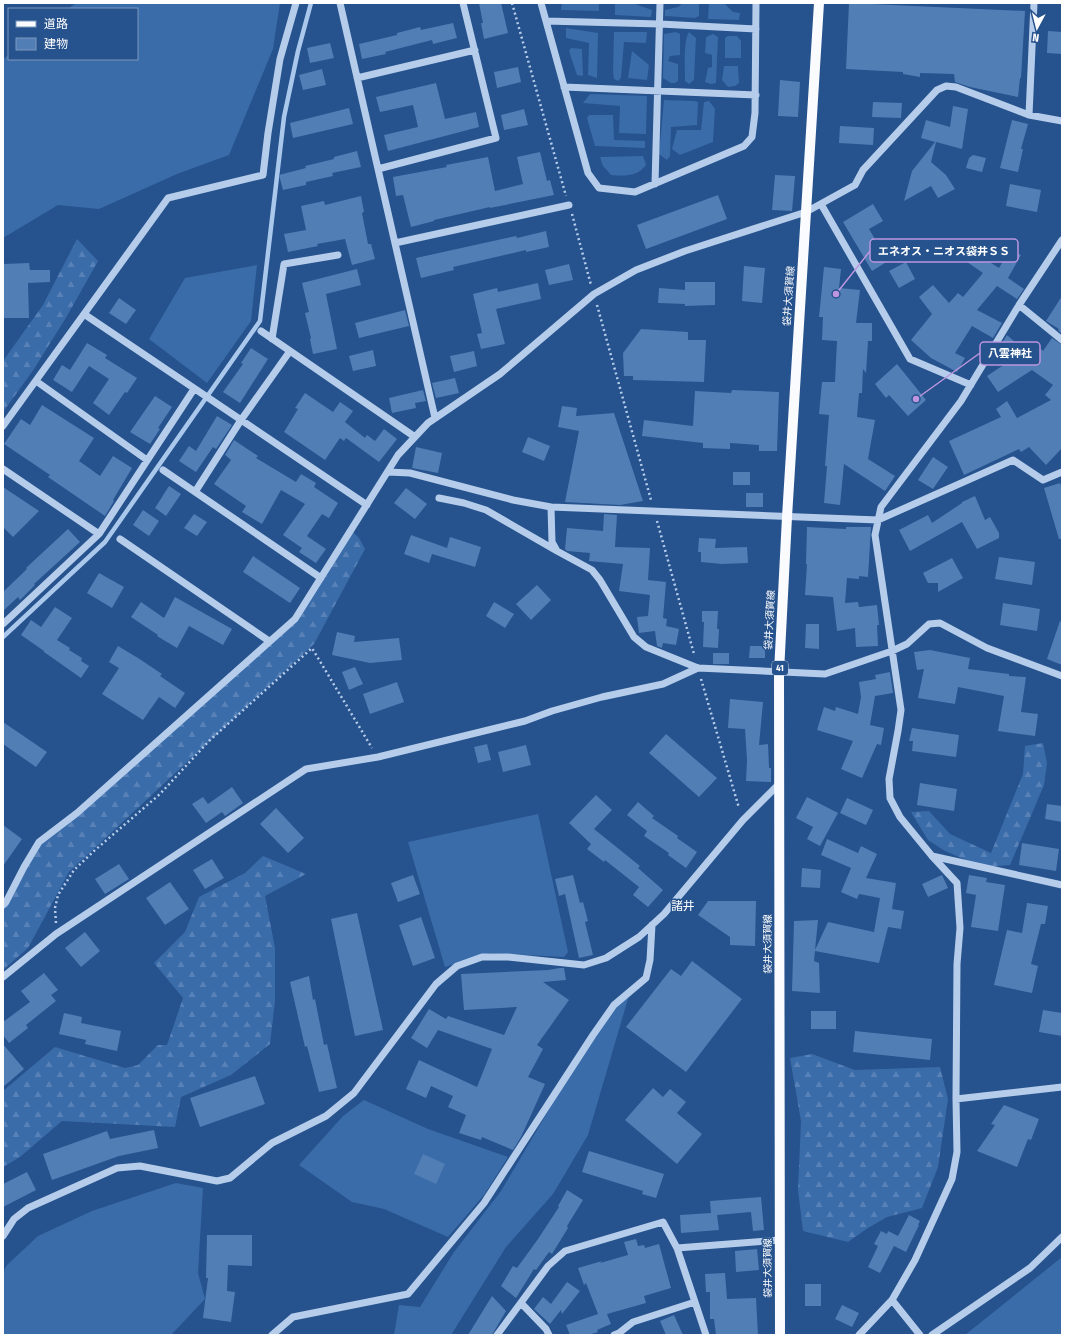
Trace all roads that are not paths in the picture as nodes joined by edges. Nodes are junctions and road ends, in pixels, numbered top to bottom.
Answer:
1 (296, 3) edge
2 (340, 3) edge
3 (463, 3) edge
4 (541, 3) edge
5 (660, 3) edge
6 (756, 3) edge
7 (819, 3) edge
8 (1034, 3) edge
9 (546, 20) junction
10 (660, 24) junction
11 (756, 29) junction
12 (475, 50) junction
13 (357, 78) junction
14 (564, 86) junction
15 (658, 91) junction
16 (756, 95) junction
17 (1029, 115) junction
18 (1062, 122) edge
19 (378, 168) junction
20 (655, 184) junction
21 (821, 204) junction
22 (569, 205) road end
23 (806, 212) junction
24 (1062, 240) edge
25 (395, 243) junction
26 (338, 254) dead end
27 (1019, 305) junction
28 (84, 314) junction
29 (261, 331) dead end
30 (272, 339) junction
31 (1062, 340) edge
32 (290, 351) junction
33 (36, 381) junction
34 (971, 385) junction
35 (194, 388) junction
36 (435, 418) junction
37 (241, 420) junction
38 (3, 426) edge
39 (415, 437) junction
40 (147, 460) junction
41 (3, 469) edge
42 (163, 470) dead end
43 (388, 472) junction
44 (1062, 472) edge
45 (195, 492) junction
46 (439, 498) dead end
47 (367, 505) junction
48 (551, 507) junction
49 (787, 517) junction
50 (878, 520) junction
51 (99, 534) junction
52 (120, 539) dead end
53 (557, 551) junction
54 (321, 578) junction
55 (3, 624) edge
56 (270, 641) junction
57 (892, 651) junction
58 (698, 668) junction
59 (779, 672) junction
60 (1062, 676) edge
61 (779, 784) junction
62 (932, 856) junction
63 (1062, 886) edge
64 (3, 904) edge
65 (652, 925) junction
66 (3, 977) edge
67 (1062, 1087) edge
68 (956, 1099) junction
69 (3, 1236) edge
70 (1062, 1237) edge
71 (780, 1240) junction
72 (677, 1248) junction
73 (892, 1300) junction
74 (695, 1302) junction
75 (521, 1303) junction
76 (272, 1335) edge
77 (497, 1335) edge
78 (549, 1335) edge
79 (614, 1335) edge
80 (706, 1335) edge
81 (780, 1335) edge
82 (859, 1335) edge
83 (920, 1335) edge
84 (932, 1335) edge

1 - 28 street
2 - 13 street
3 - 12 street
4 - 9 street
5 - 10 street
6 - 11 street
7 - 23 main road, 袋井大須賀線 / 41
8 - 17 street
9 - 10 street
9 - 14 street
10 - 11 street
10 - 15 street
11 - 16 street
12 - 13 street
12 - 19 street
13 - 19 street
14 - 15 street
14 - 20 street
15 - 16 street
15 - 20 street
16 - 20 street
17 - 18 street
17 - 21 street
19 - 25 street
21 - 23 street
21 - 34 street
22 - 25 street
23 - 36 street
23 - 49 main road, 袋井大須賀線 / 41
24 - 27 street
25 - 36 street
26 - 30 street
27 - 31 street
27 - 34 street
28 - 33 street
28 - 35 street
29 - 30 street
30 - 32 street
32 - 37 street
32 - 39 street
33 - 38 street
33 - 40 street
34 - 50 street
35 - 37 street
35 - 40 street
36 - 39 street
37 - 45 street
37 - 47 street
39 - 43 street
40 - 51 street
41 - 51 street
42 - 45 street
43 - 47 street
43 - 48 street
44 - 50 street
45 - 54 street
46 - 53 street
47 - 54 street
48 - 49 street
48 - 53 street
49 - 50 street
49 - 59 main road, 袋井大須賀線 / 41
50 - 57 street
51 - 55 street
52 - 56 street
53 - 58 street
54 - 56 street
56 - 64 street
57 - 59 street
57 - 60 street
57 - 62 street
58 - 59 street
58 - 66 street
59 - 61 main road, 袋井大須賀線 / 41
61 - 65 street
61 - 71 main road, 袋井大須賀線 / 41
62 - 63 street
62 - 68 street
65 - 69 street
65 - 76 street
67 - 68 street
68 - 73 street
70 - 84 street
71 - 72 street
71 - 81 main road, 袋井大須賀線 / 41
72 - 74 street
72 - 75 street
73 - 82 street
73 - 83 street
74 - 79 street
74 - 80 street
75 - 77 street
75 - 78 street

